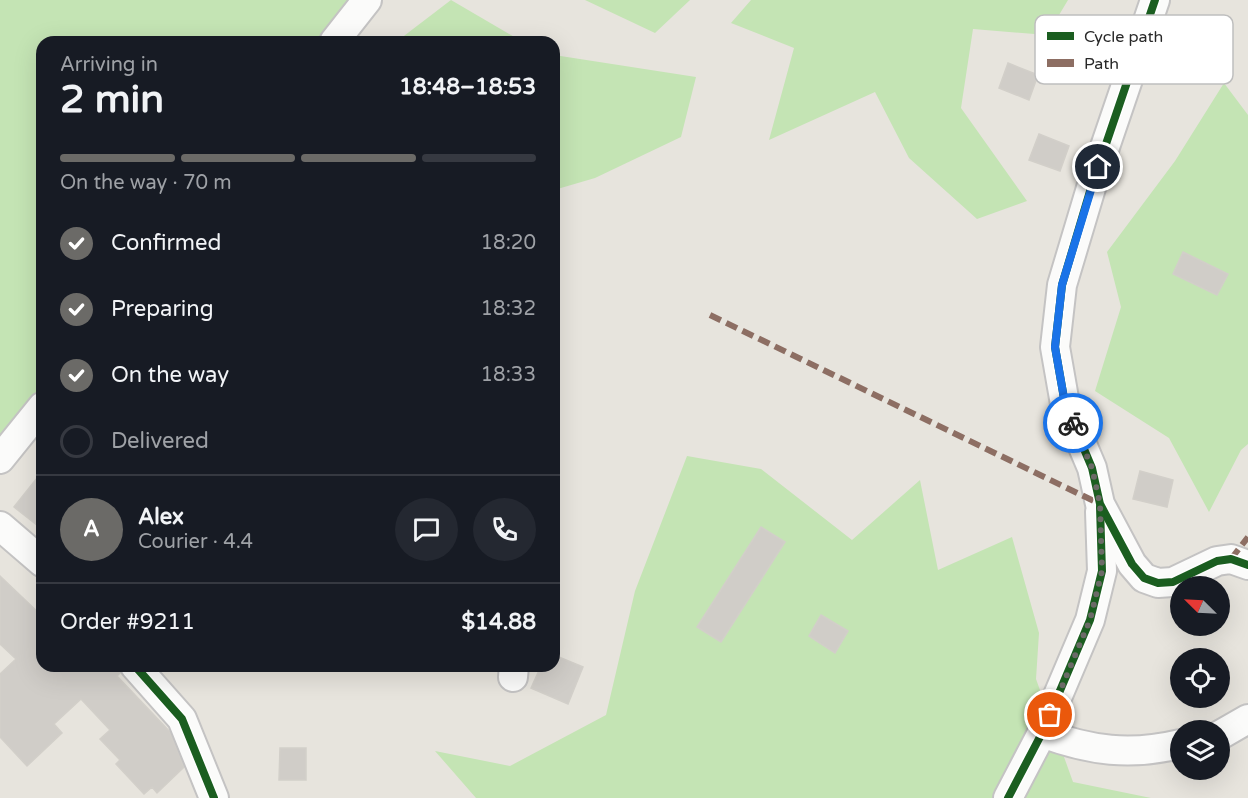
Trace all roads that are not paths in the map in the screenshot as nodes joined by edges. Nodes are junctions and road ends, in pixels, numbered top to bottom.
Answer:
1 (368, 0) edge
2 (1155, 0) edge
3 (1150, 15) edge
4 (339, 36) edge
5 (1126, 84) edge
6 (36, 414) edge
7 (0, 459) edge
8 (1100, 504) junction
9 (0, 526) edge
10 (36, 557) edge
11 (1248, 565) edge
12 (140, 672) edge
13 (1248, 719) edge
14 (1230, 729) edge
15 (1042, 733) junction
16 (1170, 746) edge
17 (214, 798) edge
18 (1008, 798) edge

1 - 4 street
2 - 3 street
5 - 8 street
6 - 7 street
8 - 11 street
8 - 15 street
9 - 10 street
12 - 17 street
13 - 14 street
15 - 16 street
15 - 18 street

